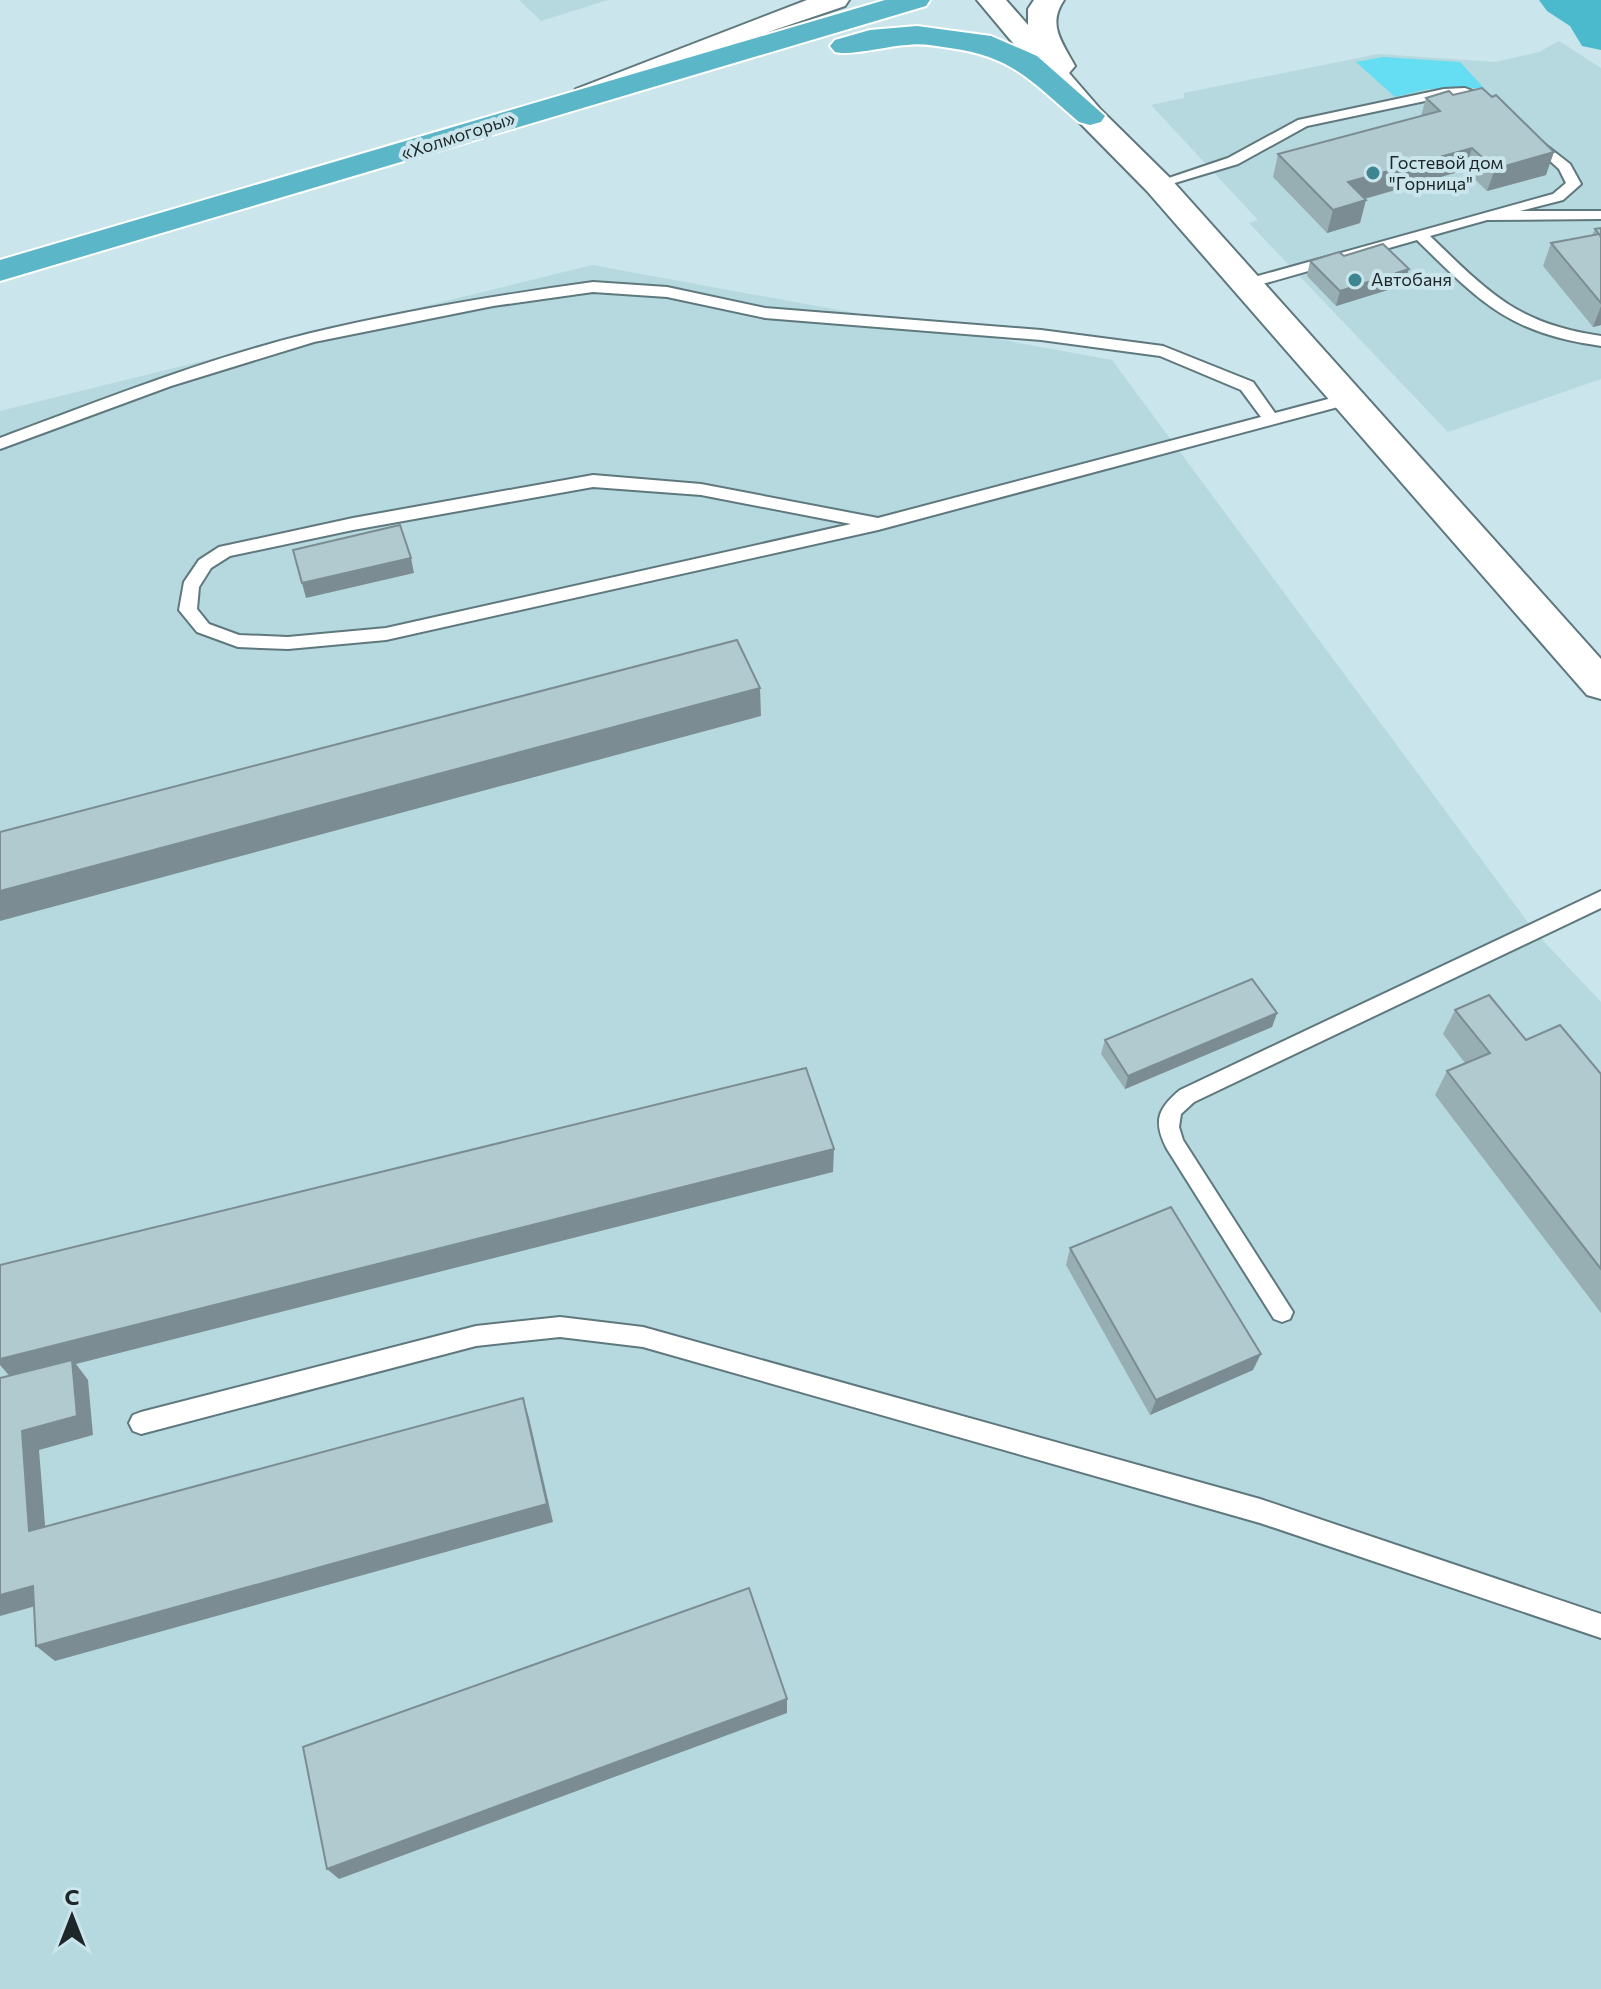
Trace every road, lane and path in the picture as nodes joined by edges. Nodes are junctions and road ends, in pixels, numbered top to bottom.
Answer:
1 (835, 0) edge
2 (916, 0) edge
3 (991, 0) edge
4 (1050, 0) edge
5 (580, 97) junction
6 (1498, 107) edge
7 (1090, 116) junction
8 (1520, 127) edge
9 (1158, 184) junction
10 (1601, 215) edge
11 (1486, 216) junction
12 (1420, 235) junction
13 (0, 271) edge
14 (1245, 284) junction
15 (1601, 341) edge
16 (1347, 399) junction
17 (1272, 420) junction
18 (0, 444) edge
19 (878, 524) junction
20 (1601, 685) edge
21 (1601, 899) edge
22 (1282, 1312) dead end
23 (141, 1423) dead end
24 (1601, 1626) edge

1 - 5 street
2 - 5 highway, «Холмогоры»
3 - 7 street
4 - 7 street
5 - 7 highway
5 - 13 highway, «Холмогоры»
6 - 9 lane
7 - 9 street
8 - 11 lane
9 - 14 street
10 - 11 lane
11 - 12 lane
12 - 14 lane
12 - 15 lane
14 - 16 street
16 - 17 lane
16 - 20 street
17 - 18 lane
17 - 19 lane
19 - 19 lane
21 - 22 lane
23 - 24 lane

